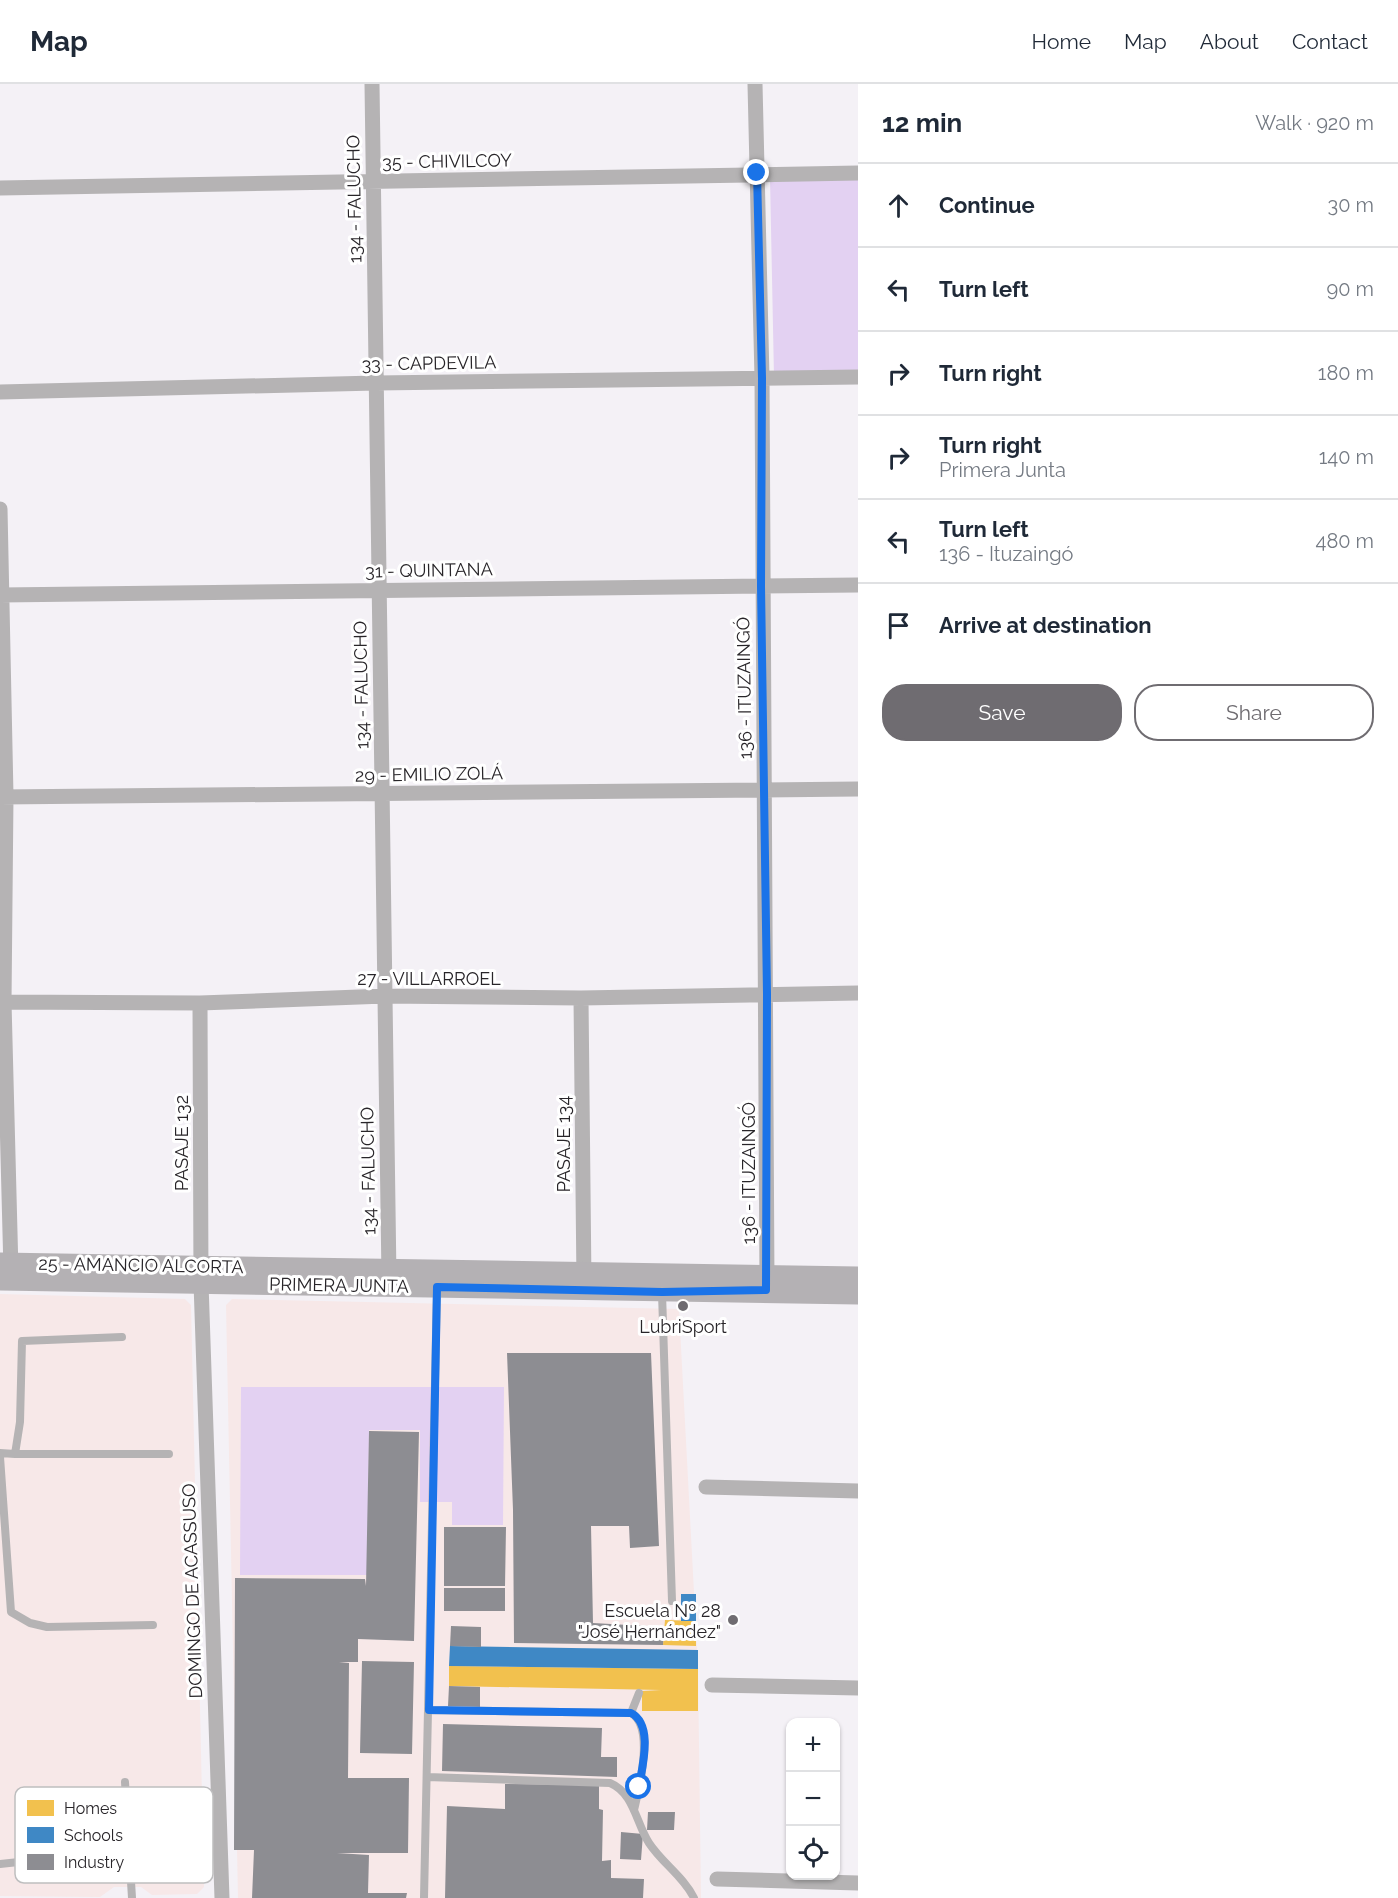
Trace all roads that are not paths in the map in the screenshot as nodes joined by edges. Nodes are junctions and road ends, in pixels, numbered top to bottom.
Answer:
1 (372, 84) edge
2 (755, 84) edge
3 (757, 173) junction
4 (858, 173) edge
5 (373, 182) junction
6 (0, 188) edge
7 (858, 377) edge
8 (762, 378) junction
9 (376, 383) junction
10 (0, 392) edge
11 (0, 509) edge
12 (858, 585) edge
13 (761, 586) junction
14 (379, 590) junction
15 (1, 595) edge
16 (858, 789) edge
17 (765, 790) junction
18 (382, 794) junction
19 (3, 796) edge
20 (858, 993) edge
21 (767, 994) junction
22 (385, 996) junction
23 (581, 998) junction
24 (2, 1002) edge
25 (200, 1003) junction
26 (5, 1271) edge
27 (201, 1275) junction
28 (858, 1277) edge
29 (389, 1278) junction
30 (584, 1282) junction
31 (767, 1282) junction
32 (437, 1287) junction
33 (662, 1292) junction
34 (858, 1294) edge
35 (122, 1337) dead end
36 (15, 1454) junction
37 (169, 1454) dead end
38 (0, 1455) edge
39 (706, 1487) dead end
40 (858, 1491) edge
41 (672, 1601) dead end
42 (153, 1625) dead end
43 (712, 1685) dead end
44 (858, 1688) edge
45 (639, 1693) dead end
46 (429, 1710) junction
47 (631, 1713) junction
48 (427, 1777) junction
49 (125, 1782) dead end
50 (125, 1787) edge
51 (633, 1812) junction
52 (15, 1862) edge
53 (0, 1864) edge
54 (717, 1879) dead end
55 (131, 1883) edge
56 (858, 1883) edge
57 (132, 1898) edge
58 (222, 1898) edge
59 (424, 1898) edge
60 (694, 1898) edge

1 - 5 street, 134 - FALUCHO
2 - 3 street, 136 - ITUZAINGÓ
3 - 4 street, 35 - CHIVILCOY
3 - 5 street, 35 - CHIVILCOY
3 - 8 street, 136 - ITUZAINGÓ
5 - 6 street, 35 - CHIVILCOY
5 - 9 street, 134 - FALUCHO
7 - 8 street, 33 - CAPDEVILA
8 - 9 street, 33 - CAPDEVILA
8 - 13 street, 136 - ITUZAINGÓ
9 - 10 street, 33 - CAPDEVILA
9 - 14 street, 134 - FALUCHO
11 - 15 street
12 - 13 street, 31 - QUINTANA
13 - 14 street, 31 - QUINTANA
13 - 17 street, 136 - ITUZAINGÓ
14 - 15 street, 31 - QUINTANA
14 - 18 street, 134 - FALUCHO
15 - 19 street
16 - 17 street, 29 - EMILIO ZOLÁ
17 - 18 street, 29 - EMILIO ZOLÁ
17 - 21 street, 136 - ITUZAINGÓ
18 - 19 street, 29 - EMILIO ZOLÁ
18 - 22 street, 134 - FALUCHO
19 - 24 street
20 - 21 street, 27 - VILLARROEL
21 - 23 street, 27 - VILLARROEL
21 - 31 street, 136 - ITUZAINGÓ
22 - 23 street, 27 - VILLARROEL
22 - 25 street, 27 - VILLARROEL
22 - 29 street, 134 - FALUCHO
23 - 30 street, PASAJE 134
24 - 25 street, 27 - VILLARROEL
24 - 26 street
25 - 27 street, PASAJE 132
26 - 27 main road, PRIMERA JUNTA
27 - 29 main road, PRIMERA JUNTA
27 - 58 street, DOMINGO DE ACASSUSO
28 - 31 main road
29 - 30 main road
29 - 32 main road, PRIMERA JUNTA
30 - 31 main road
30 - 32 main road, PRIMERA JUNTA
30 - 33 main road, PRIMERA JUNTA
31 - 33 main road, PRIMERA JUNTA
31 - 34 main road, PRIMERA JUNTA
32 - 46 lane
33 - 41 lane
35 - 36 lane
36 - 37 lane
36 - 38 lane
38 - 42 lane
39 - 40 street
43 - 44 street
45 - 47 lane
46 - 47 lane
46 - 48 lane
47 - 51 lane
48 - 51 lane
48 - 59 lane
49 - 50 lane
51 - 60 lane
52 - 53 lane
54 - 56 street
55 - 57 lane

